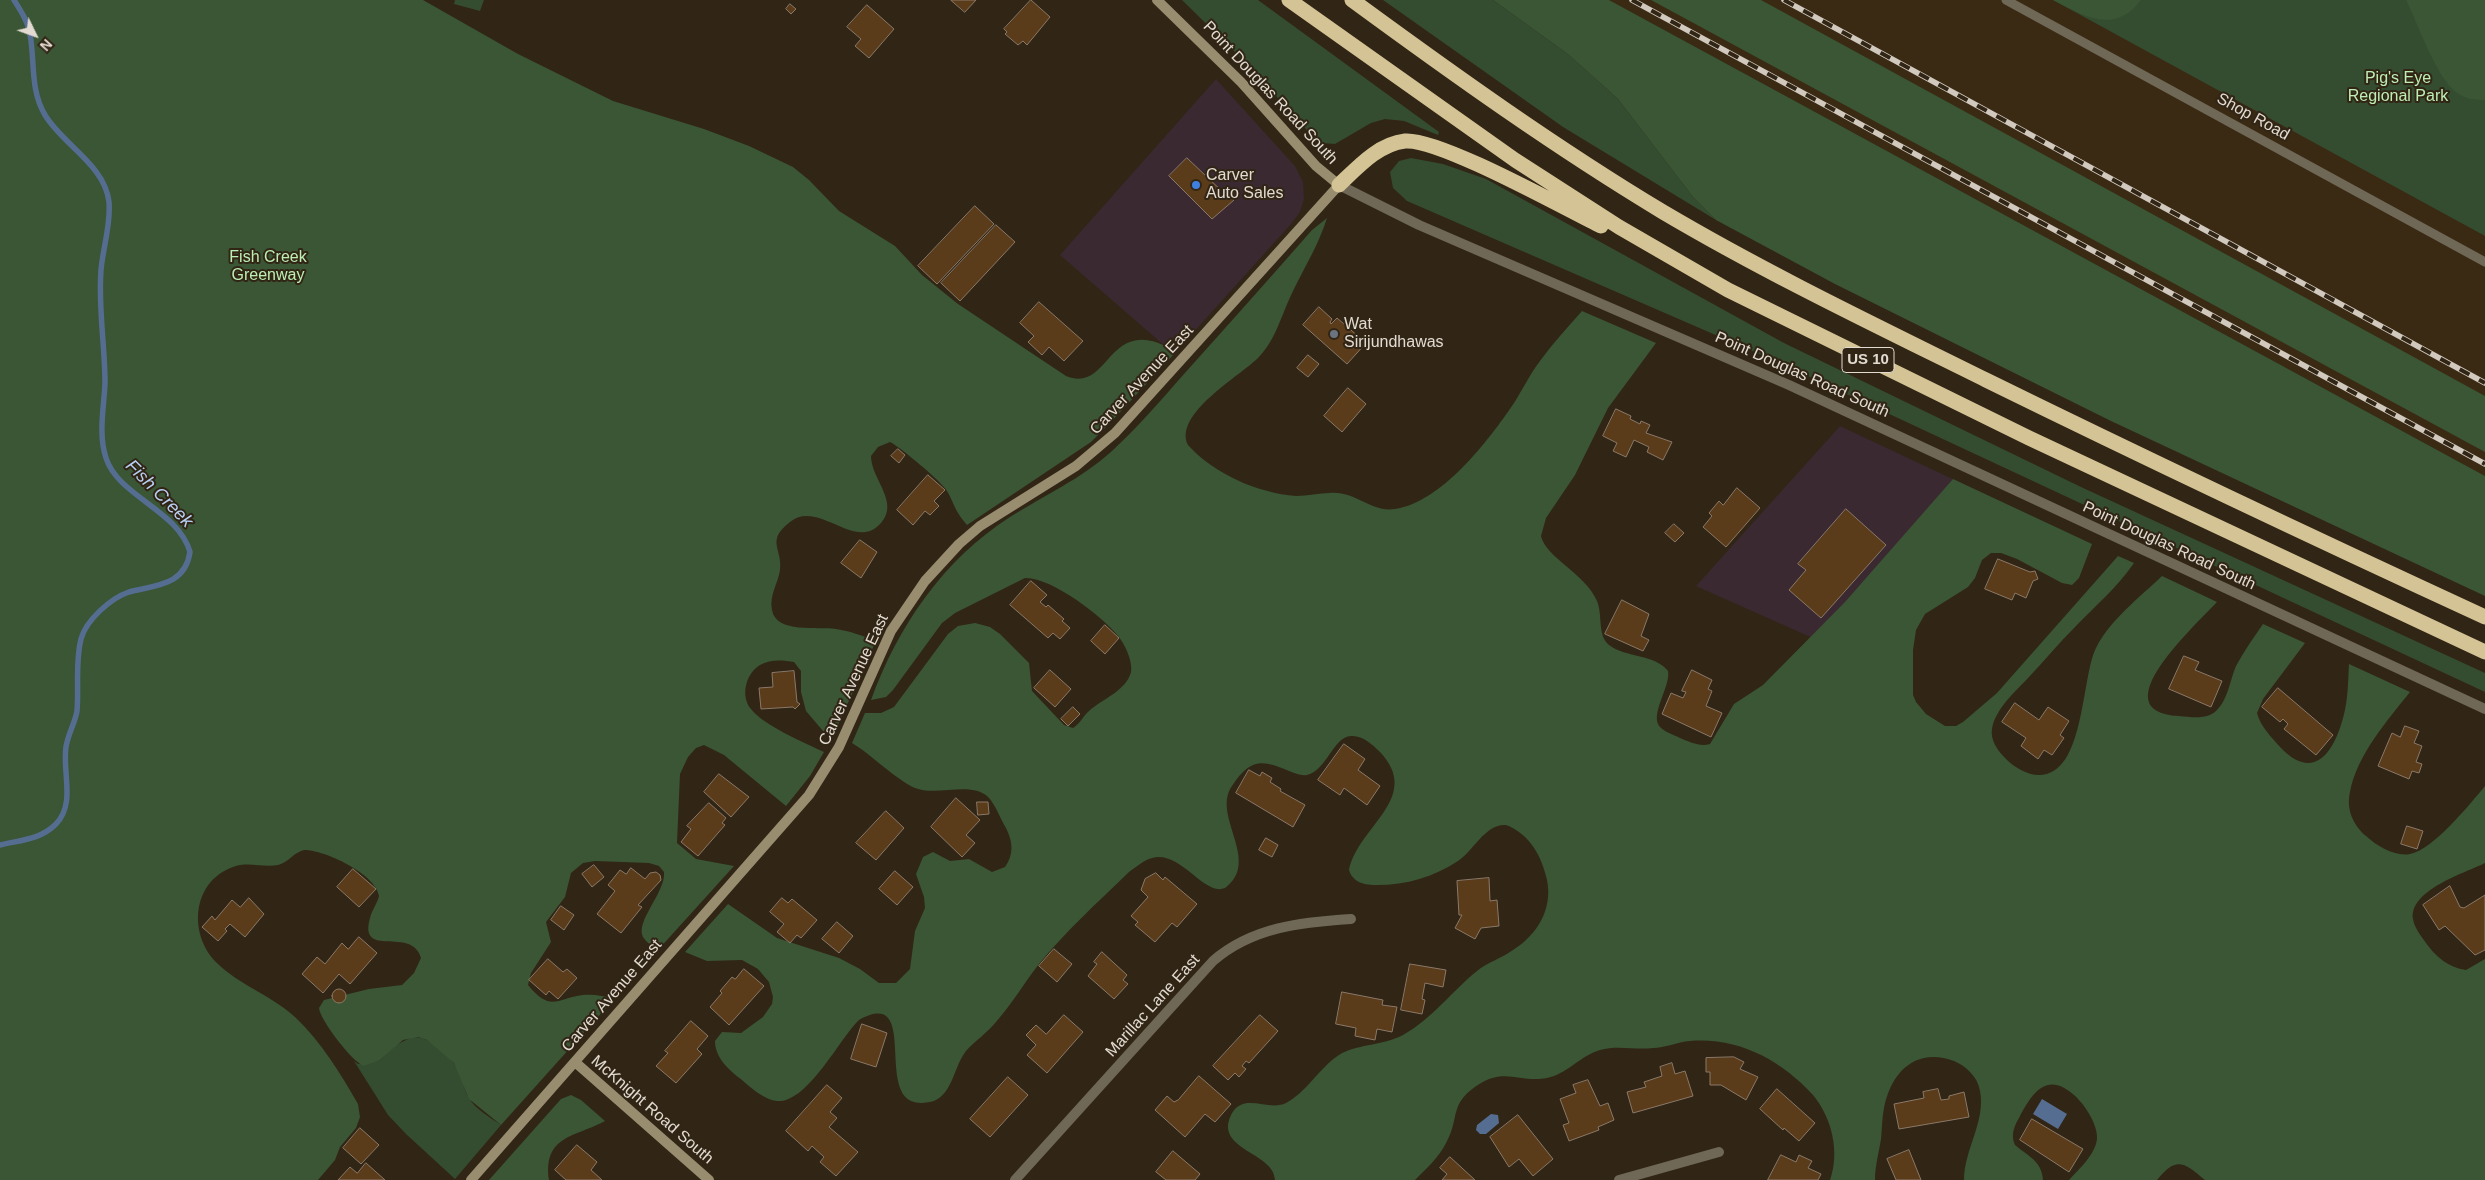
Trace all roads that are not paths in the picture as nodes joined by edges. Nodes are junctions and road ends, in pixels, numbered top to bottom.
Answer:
1 (1157, 0) edge
2 (1289, 0) edge
3 (1352, 0) edge
4 (2006, 0) edge
5 (1339, 185) junction
6 (2485, 262) edge
7 (1704, 276) junction
8 (2485, 617) edge
9 (2485, 652) edge
10 (2485, 709) edge
11 (1351, 918) dead end
12 (575, 1062) junction
13 (1719, 1152) dead end
14 (471, 1180) edge
15 (709, 1180) edge
16 (1015, 1180) edge
17 (1619, 1180) edge

1 - 5 street, Point Douglas Road South
2 - 7 highway, US 10
3 - 8 highway, US 10
4 - 6 lane, Shop Road
5 - 7 highway
5 - 10 street, Point Douglas Road South
5 - 12 street, Carver Avenue East
7 - 9 highway, US 10
11 - 16 street, Marillac Lane East
12 - 14 street, Carver Avenue East
12 - 15 street, McKnight Road South
13 - 17 street

